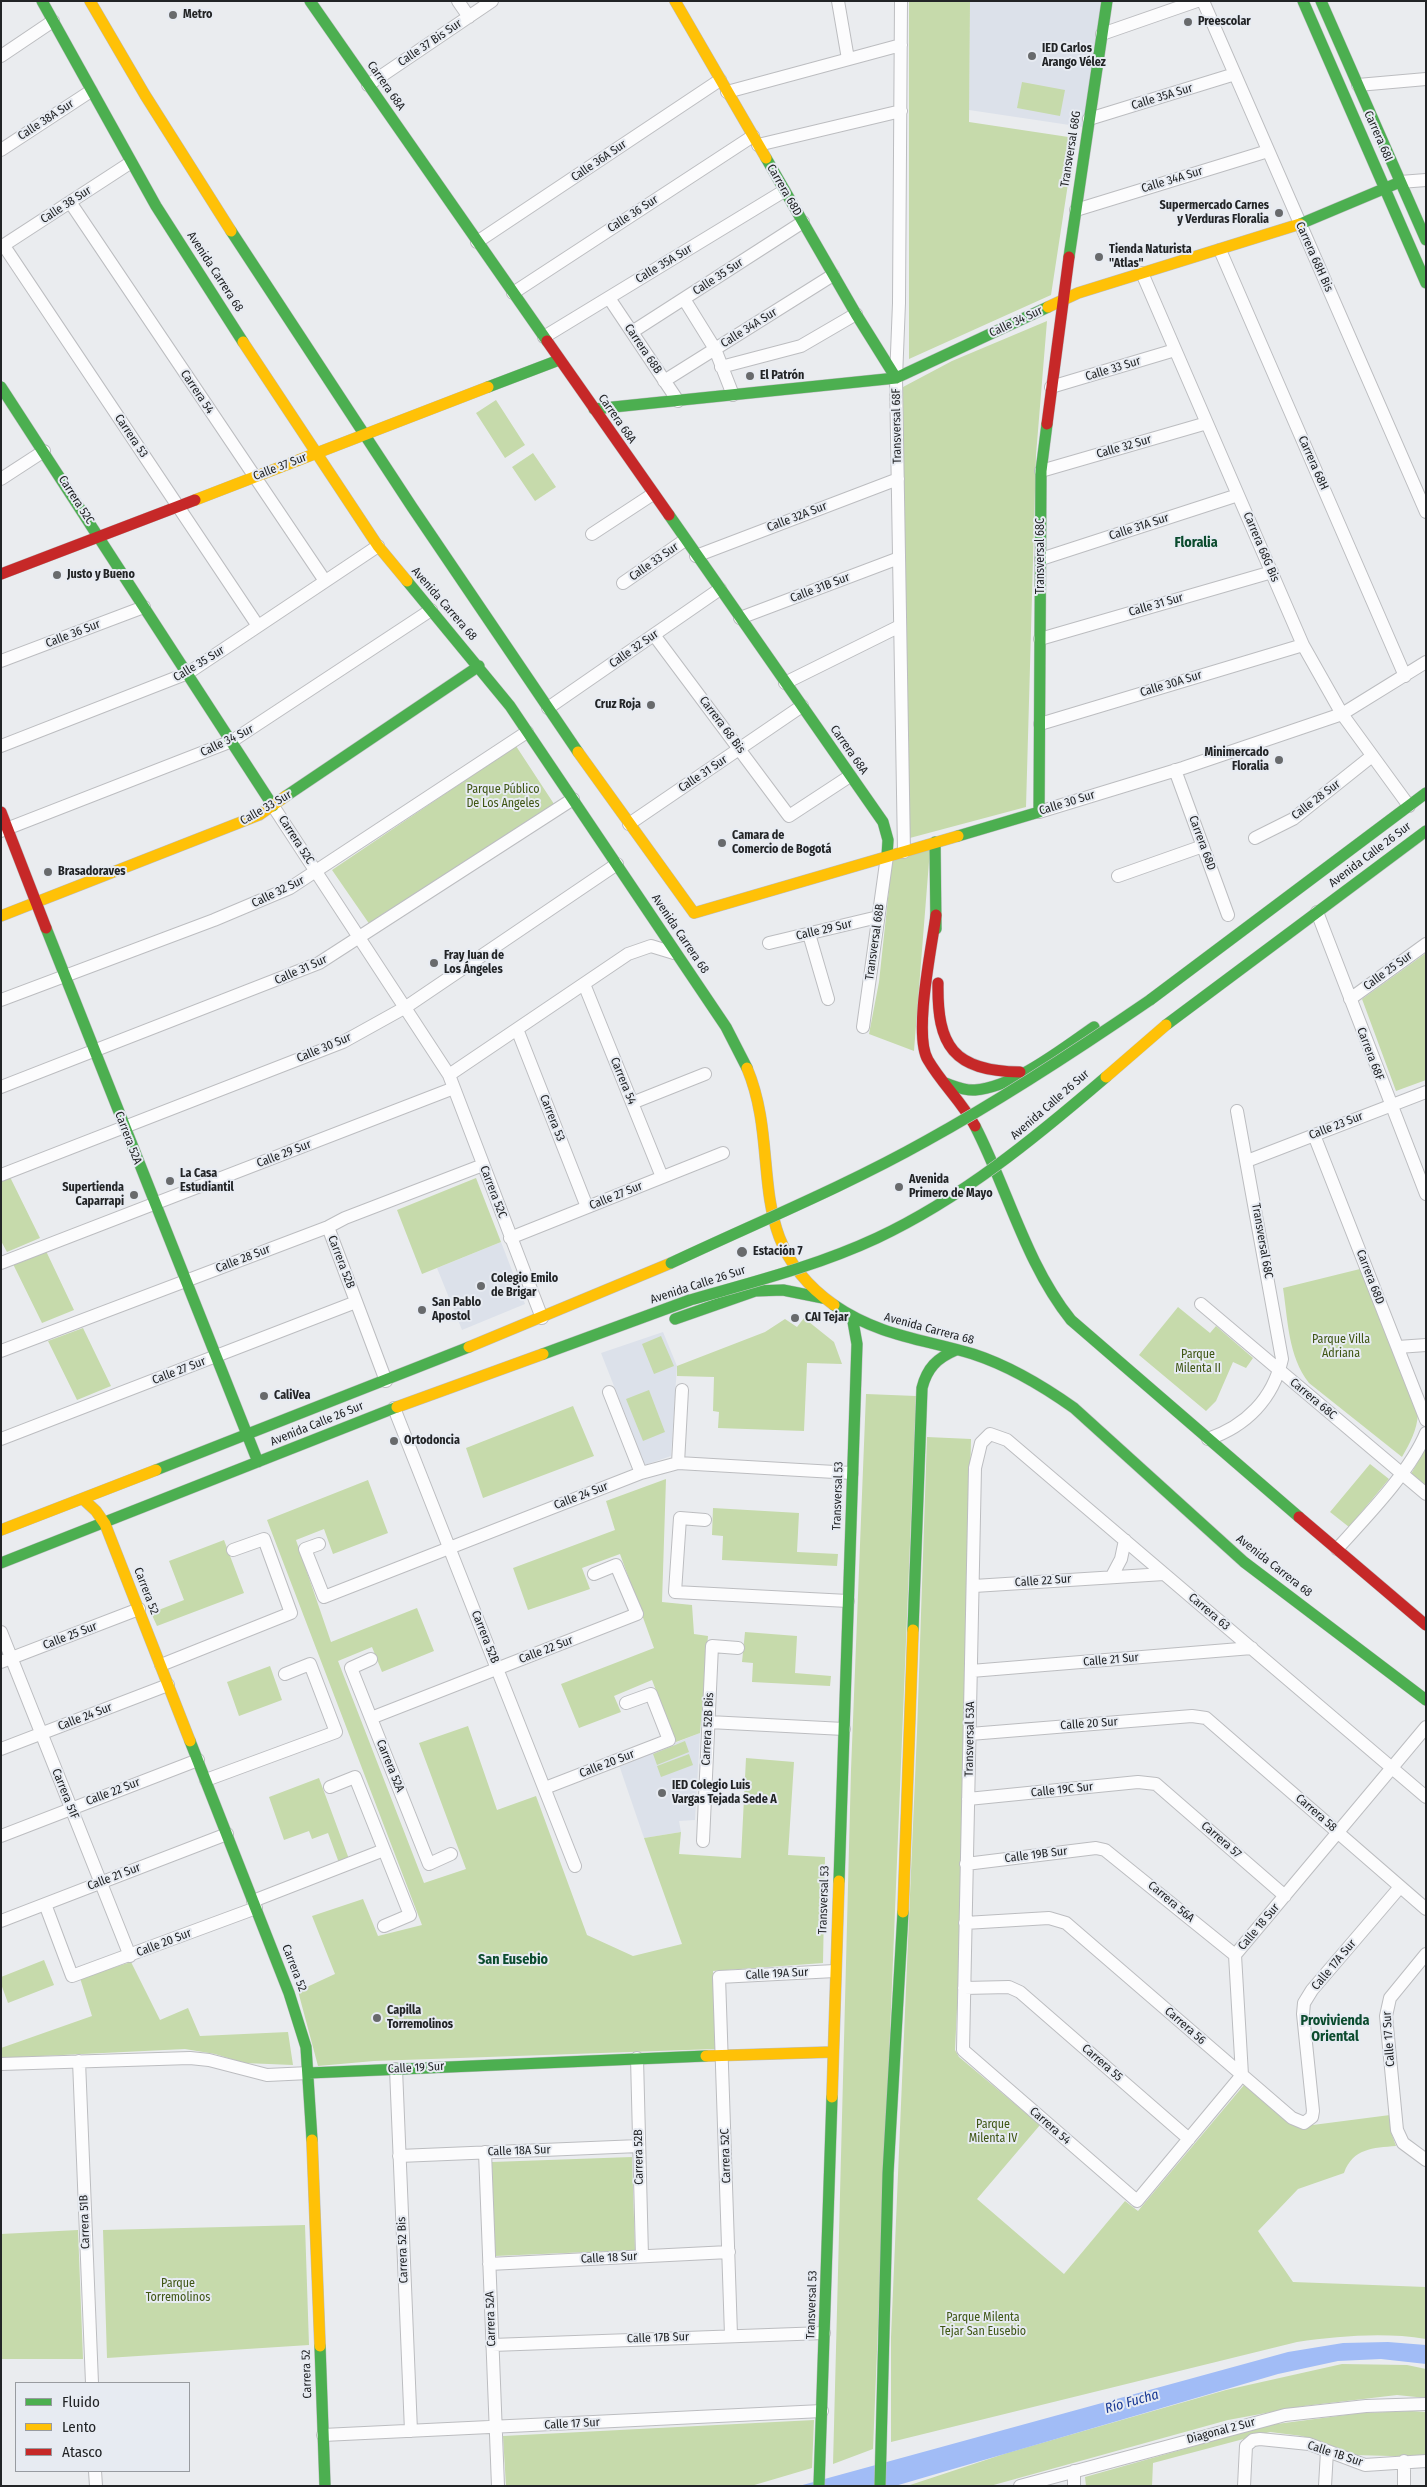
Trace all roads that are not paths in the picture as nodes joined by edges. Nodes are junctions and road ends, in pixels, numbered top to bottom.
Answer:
1 (42, 1) edge
2 (90, 1) edge
3 (310, 1) edge
4 (458, 1) edge
5 (492, 1) edge
6 (838, 1) edge
7 (902, 1) edge
8 (1107, 1) edge
9 (1196, 1) edge
10 (1204, 1) edge
11 (1303, 1) edge
12 (1321, 1) edge
13 (678, 2) edge
14 (469, 17) junction
15 (53, 21) junction
16 (1102, 34) junction
17 (901, 45) junction
18 (1, 56) edge
19 (848, 59) junction
20 (1235, 74) junction
21 (1426, 79) edge
22 (720, 80) junction
23 (368, 85) junction
24 (1358, 85) junction
25 (91, 91) junction
26 (727, 92) junction
27 (901, 111) junction
28 (1089, 119) junction
29 (755, 140) junction
30 (1, 150) edge
31 (1268, 151) junction
32 (130, 163) junction
33 (1426, 180) edge
34 (1400, 182) junction
35 (1385, 188) junction
36 (784, 190) junction
37 (70, 202) junction
38 (1076, 210) junction
39 (803, 222) junction
40 (1300, 224) junction
41 (1426, 240) edge
42 (477, 242) junction
43 (3, 246) edge
44 (1220, 250) junction
45 (1142, 273) junction
46 (834, 275) junction
47 (1426, 283) edge
48 (513, 293) junction
49 (608, 298) junction
50 (684, 299) junction
51 (1062, 301) junction
52 (856, 314) junction
53 (632, 332) junction
54 (544, 337) junction
55 (714, 349) junction
56 (1175, 350) junction
57 (559, 360) junction
58 (722, 366) junction
59 (896, 378) junction
60 (664, 381) junction
61 (1, 387) edge
62 (1051, 387) junction
63 (733, 395) junction
64 (678, 401) junction
65 (594, 410) junction
66 (1207, 423) junction
67 (363, 435) junction
68 (44, 451) junction
69 (315, 453) junction
70 (1041, 471) junction
71 (254, 476) junction
72 (1, 479) edge
73 (898, 479) junction
74 (653, 494) junction
75 (1238, 495) junction
76 (178, 506) junction
77 (1426, 512) edge
78 (592, 534) dead end
79 (98, 536) junction
80 (685, 540) junction
81 (378, 546) junction
82 (696, 556) junction
83 (899, 558) junction
84 (1041, 559) junction
85 (1272, 572) junction
86 (1, 574) edge
87 (325, 581) junction
88 (623, 583) dead end
89 (720, 589) junction
90 (144, 607) junction
91 (431, 610) junction
92 (740, 618) junction
93 (258, 626) junction
94 (900, 626) junction
95 (654, 635) junction
96 (1040, 639) junction
97 (1303, 645) junction
98 (1, 661) edge
99 (1426, 662) edge
100 (478, 666) junction
101 (188, 673) junction
102 (1406, 676) junction
103 (785, 683) junction
104 (802, 706) junction
105 (548, 708) junction
106 (1342, 714) junction
107 (1040, 724) junction
108 (528, 732) junction
109 (232, 741) junction
110 (1, 746) edge
111 (739, 749) junction
112 (1372, 756) junction
113 (1176, 770) junction
114 (850, 776) junction
115 (1426, 793) edge
116 (573, 799) junction
117 (274, 806) junction
118 (1409, 806) junction
119 (1, 812) edge
120 (1039, 812) junction
121 (629, 824) junction
122 (4, 830) edge
123 (1426, 831) edge
124 (1255, 838) dead end
125 (935, 842) junction
126 (1203, 846) junction
127 (904, 852) junction
128 (887, 856) junction
129 (617, 864) junction
130 (316, 872) junction
131 (1118, 876) dead end
132 (36, 902) junction
133 (1318, 912) junction
134 (694, 913) joint
135 (1228, 915) dead end
136 (1, 916) edge
137 (936, 916) junction
138 (878, 918) junction
139 (809, 934) junction
140 (360, 938) junction
141 (1230, 938) junction
142 (769, 943) dead end
143 (1426, 944) edge
144 (678, 954) junction
145 (65, 976) junction
146 (584, 984) junction
147 (828, 999) dead end
148 (1350, 999) junction
149 (1, 1000) edge
150 (406, 1007) junction
151 (863, 1027) dead end
152 (517, 1029) junction
153 (94, 1051) junction
154 (1022, 1072) junction
155 (705, 1074) dead end
156 (449, 1075) junction
157 (945, 1083) junction
158 (1, 1087) edge
159 (454, 1088) junction
160 (1426, 1092) edge
161 (632, 1104) junction
162 (1390, 1106) junction
163 (1237, 1111) dead end
164 (124, 1127) junction
165 (1314, 1135) junction
166 (722, 1154) dead end
167 (1247, 1161) junction
168 (483, 1165) junction
169 (1, 1175) edge
170 (662, 1178) junction
171 (1426, 1194) edge
172 (154, 1204) junction
173 (587, 1207) junction
174 (328, 1227) junction
175 (510, 1238) junction
176 (1, 1263) edge
177 (184, 1282) junction
178 (826, 1298) junction
179 (356, 1302) junction
180 (1201, 1304) dead end
181 (852, 1316) junction
182 (542, 1318) junction
183 (1426, 1344) edge
184 (1398, 1347) junction
185 (956, 1350) junction
186 (1, 1351) edge
187 (215, 1356) junction
188 (495, 1370) junction
189 (1280, 1370) junction
190 (386, 1381) junction
191 (682, 1390) dead end
192 (610, 1392) dead end
193 (394, 1408) junction
194 (1426, 1420) edge
195 (1426, 1433) edge
196 (990, 1434) joint
197 (248, 1435) junction
198 (1, 1439) edge
199 (1208, 1439) junction
200 (258, 1462) junction
201 (678, 1463) junction
202 (641, 1473) junction
203 (852, 1473) junction
204 (1402, 1473) junction
205 (1426, 1494) edge
206 (83, 1499) junction
207 (705, 1520) dead end
208 (105, 1524) junction
209 (1, 1530) edge
210 (1125, 1540) junction
211 (319, 1544) dead end
212 (450, 1547) junction
213 (1337, 1549) junction
214 (233, 1550) dead end
215 (1, 1563) edge
216 (594, 1574) dead end
217 (1164, 1574) junction
218 (1112, 1576) junction
219 (974, 1586) junction
220 (848, 1601) junction
221 (139, 1609) junction
222 (1426, 1625) edge
223 (1, 1632) edge
224 (738, 1648) dead end
225 (1252, 1648) junction
226 (371, 1659) dead end
227 (6, 1660) edge
228 (161, 1666) junction
229 (498, 1669) junction
230 (971, 1671) junction
231 (285, 1674) dead end
232 (168, 1685) junction
233 (1426, 1700) edge
234 (626, 1702) dead end
235 (371, 1718) junction
236 (1206, 1718) joint
237 (708, 1722) junction
238 (1426, 1727) edge
239 (844, 1729) junction
240 (42, 1734) junction
241 (970, 1734) junction
242 (1, 1749) edge
243 (198, 1760) junction
244 (1392, 1768) junction
245 (206, 1780) junction
246 (1156, 1784) joint
247 (330, 1787) dead end
248 (545, 1788) junction
249 (1426, 1797) edge
250 (968, 1799) junction
251 (71, 1809) junction
252 (1338, 1832) junction
253 (227, 1834) junction
254 (1, 1836) edge
255 (703, 1842) dead end
256 (384, 1850) junction
257 (1105, 1850) joint
258 (452, 1854) dead end
259 (966, 1864) junction
260 (576, 1866) dead end
261 (100, 1882) junction
262 (1400, 1887) junction
263 (1285, 1896) junction
264 (45, 1904) junction
265 (254, 1904) junction
266 (1426, 1909) edge
267 (1, 1921) edge
268 (965, 1923) junction
269 (384, 1926) dead end
270 (1426, 1954) edge
271 (1235, 1955) junction
272 (130, 1956) junction
273 (836, 1970) junction
274 (719, 1977) joint
275 (964, 1988) junction
276 (963, 2050) joint
277 (833, 2052) junction
278 (723, 2055) junction
279 (637, 2058) junction
280 (79, 2061) junction
281 (1, 2064) edge
282 (396, 2069) junction
283 (309, 2073) junction
284 (1242, 2075) junction
285 (1312, 2117) joint
286 (1189, 2139) junction
287 (639, 2146) junction
288 (485, 2152) junction
289 (399, 2156) junction
290 (1426, 2160) edge
291 (729, 2252) junction
292 (642, 2256) junction
293 (489, 2264) junction
294 (824, 2333) junction
295 (731, 2335) junction
296 (492, 2345) junction
297 (92, 2382) edge
298 (1426, 2404) edge
299 (822, 2411) junction
300 (496, 2428) junction
301 (411, 2431) junction
302 (323, 2435) junction
303 (1327, 2451) junction
304 (1404, 2461) junction
305 (1426, 2461) edge
306 (1074, 2471) junction
307 (95, 2472) edge
308 (96, 2486) edge
309 (325, 2486) edge
310 (498, 2486) edge
311 (819, 2486) edge
312 (880, 2486) edge
313 (1020, 2486) edge
314 (1074, 2486) edge
315 (1244, 2486) edge
316 (1325, 2486) edge
317 (1404, 2486) edge

1 - 15 street, Avenida Carrera 68
2 - 67 street, Avenida Carrera 68
3 - 23 street, Carrera 68A
4 - 14 street
5 - 14 street, Calle 37 Bis Sur
6 - 19 street
7 - 17 street, Transversal 68F
8 - 16 street, Transversal 68G
9 - 16 street
10 - 20 street, Carrera 68H Bis
11 - 35 street, Carrera 68I
12 - 24 street, Carrera 68I
13 - 22 street, Carrera 68D
14 - 23 street, Calle 37 Bis Sur
15 - 18 street
15 - 25 street, Avenida Carrera 68
16 - 28 street, Transversal 68G
17 - 19 street
17 - 27 street, Transversal 68F
19 - 26 street
20 - 28 street, Calle 35A Sur
20 - 31 street, Carrera 68H Bis
21 - 24 street
22 - 26 street, Carrera 68D
22 - 42 street, Calle 36A Sur
23 - 42 street, Carrera 68A
24 - 34 street, Carrera 68I
25 - 30 street, Calle 38A Sur
25 - 32 street, Avenida Carrera 68
26 - 29 street, Carrera 68D
27 - 29 street, Calle 36 Sur
27 - 59 street, Transversal 68F
28 - 38 street, Transversal 68G
29 - 36 street, Carrera 68D
29 - 48 street, Calle 36 Sur
31 - 38 street, Calle 34A Sur
31 - 40 street, Carrera 68H Bis
32 - 37 street, Calle 38 Sur
32 - 69 street, Avenida Carrera 68
33 - 34 street, Calle 34 Sur
34 - 35 street, Calle 34 Sur
34 - 41 street, Carrera 68I
35 - 40 street, Calle 34 Sur
35 - 47 street, Carrera 68I
36 - 39 street, Carrera 68D
36 - 49 street, Calle 35A Sur
37 - 43 street, Calle 38 Sur
37 - 71 street, Carrera 54
38 - 51 street, Transversal 68G
39 - 46 street, Carrera 68D
39 - 50 street, Calle 35 Sur
40 - 44 street, Calle 34 Sur
40 - 77 street, Carrera 68H Bis
42 - 48 street, Carrera 68A
43 - 76 street, Carrera 53
44 - 45 street, Calle 34 Sur
44 - 102 street, Carrera 68H
45 - 51 street, Calle 34 Sur
45 - 56 street, Carrera 68G Bis
46 - 52 street, Carrera 68D
46 - 55 street, Calle 34A Sur
48 - 54 street, Carrera 68A
49 - 53 street, Carrera 68B
49 - 54 street, Calle 35A Sur
50 - 53 street, Calle 35 Sur
50 - 55 street
51 - 59 street, Calle 34 Sur
51 - 62 street, Transversal 68C
52 - 58 street
52 - 59 street, Carrera 68D
53 - 60 street, Carrera 68B
54 - 57 street, Carrera 68A
55 - 58 street
55 - 60 street, Calle 34A Sur
56 - 62 street, Calle 33 Sur
56 - 66 street, Carrera 68G Bis
57 - 65 street, Carrera 68A
57 - 67 street, Calle 37 Sur
58 - 63 street
59 - 63 street, Calle 34 Sur
59 - 73 street, Transversal 68F
60 - 64 street, Carrera 68B
61 - 68 street, Carrera 52C
62 - 70 street, Transversal 68C
63 - 64 street, Calle 34 Sur
64 - 65 street, Calle 34 Sur
65 - 74 street, Carrera 68A
66 - 70 street, Calle 32 Sur
66 - 75 street, Carrera 68G Bis
67 - 69 street, Calle 37 Sur
67 - 105 street, Avenida Carrera 68
68 - 72 street
68 - 79 street, Carrera 52C
69 - 71 street, Calle 37 Sur
69 - 81 street, Avenida Carrera 68
70 - 84 street, Transversal 68C
71 - 76 street, Calle 37 Sur
71 - 87 street, Carrera 54
73 - 82 street, Calle 32A Sur
73 - 83 street, Transversal 68F
74 - 78 street
74 - 80 street, Carrera 68A
75 - 84 street, Calle 31A Sur
75 - 85 street, Carrera 68G Bis
76 - 79 street, Calle 37 Sur
76 - 93 street, Carrera 53
79 - 86 street, Calle 37 Sur
79 - 90 street, Carrera 52C
80 - 82 street, Carrera 68A
80 - 88 street, Calle 33 Sur
81 - 87 street, Calle 35 Sur
81 - 91 street, Avenida Carrera 68
82 - 89 street, Carrera 68A
83 - 92 street, Calle 31B Sur
83 - 94 street, Transversal 68F
84 - 96 street, Transversal 68C
85 - 96 street, Calle 31 Sur
85 - 97 street, Carrera 68G Bis
87 - 93 street, Calle 35 Sur
89 - 92 street, Carrera 68A
89 - 95 street, Calle 32 Sur
90 - 98 street, Calle 36 Sur
90 - 101 street, Carrera 52C
91 - 100 street, Avenida Carrera 68
91 - 109 street, Calle 34 Sur
92 - 103 street, Carrera 68A
93 - 101 street, Calle 35 Sur
94 - 103 street
94 - 127 street, Transversal 68F
95 - 105 street, Calle 32 Sur
95 - 111 street, Carrera 68 Bis
96 - 107 street, Transversal 68C
97 - 106 street, Carrera 68G Bis
97 - 107 street, Calle 30A Sur
99 - 102 street, Calle 30 Sur
100 - 108 street, Avenida Carrera 68
100 - 117 street, Calle 33 Sur
101 - 109 street, Carrera 52C
101 - 110 street, Calle 35 Sur
102 - 106 street, Calle 30 Sur
103 - 104 street, Carrera 68A
104 - 111 street, Calle 31 Sur
104 - 114 street, Carrera 68A
105 - 121 street, Avenida Carrera 68
106 - 112 street, Carrera 68G Bis
106 - 113 street, Calle 30 Sur
107 - 120 street, Transversal 68C
108 - 116 street, Avenida Carrera 68
108 - 130 street, Calle 32 Sur
109 - 117 street, Carrera 52C
109 - 122 street, Calle 34 Sur
111 - 114 street, Carrera 68 Bis
111 - 121 street, Calle 31 Sur
112 - 118 street, Carrera 68G Bis
112 - 124 street, Calle 28 Sur
113 - 120 street, Calle 30 Sur
113 - 126 street, Carrera 68D
114 - 128 street, Carrera 68A
115 - 118 street, Avenida Calle 26 Sur
116 - 129 street, Avenida Carrera 68
116 - 140 street, Calle 31 Sur
117 - 130 street, Carrera 52C
117 - 132 street, Calle 33 Sur
118 - 141 street, Avenida Calle 26 Sur
119 - 122 street, Carrera 52A
120 - 125 street, Calle 30 Sur
121 - 134 street, Avenida Carrera 68
122 - 132 street, Carrera 52A
123 - 133 street, Avenida Calle 26 Sur
125 - 127 street, Calle 30 Sur
125 - 137 street
126 - 131 street
126 - 135 street, Carrera 68D
127 - 128 street, Calle 30 Sur
128 - 134 street, Calle 30 Sur
128 - 138 street, Transversal 68B
129 - 144 street, Avenida Carrera 68
129 - 150 street, Calle 30 Sur
130 - 140 street, Carrera 52C
130 - 145 street, Calle 32 Sur
132 - 136 street, Calle 33 Sur
132 - 145 street, Carrera 52A
133 - 148 street, Carrera 68F
133 - 188 street, Avenida Calle 26 Sur, bridge
137 - 154 street
137 - 157 street
138 - 139 street, Calle 29 Sur
138 - 151 street, Transversal 68B
139 - 142 street, Calle 29 Sur
139 - 147 street
140 - 150 street, Carrera 52C
140 - 153 street, Calle 31 Sur
141 - 154 street
141 - 182 street, Avenida Calle 26 Sur, bridge
143 - 148 street, Calle 25 Sur
144 - 146 street
144 - 178 street, Avenida Carrera 68
145 - 149 street, Calle 32 Sur
145 - 153 street, Carrera 52A
146 - 152 street
146 - 161 street, Carrera 54
148 - 162 street, Carrera 68F
150 - 156 street, Carrera 52C
150 - 164 street, Calle 30 Sur
152 - 156 street
152 - 173 street, Carrera 53
153 - 158 street, Calle 31 Sur
153 - 164 street, Carrera 52A
154 - 157 street
155 - 161 street
156 - 159 street, Carrera 52C
157 - 199 street
159 - 168 street, Carrera 52C
159 - 172 street, Calle 29 Sur
160 - 162 street, Calle 23 Sur
161 - 170 street, Carrera 54
162 - 165 street, Calle 23 Sur
162 - 171 street, Carrera 68F
163 - 167 street, Transversal 68C
164 - 169 street, Calle 30 Sur
164 - 172 street, Carrera 52A
165 - 167 street, Calle 23 Sur
165 - 184 street, Carrera 68D
166 - 170 street, Calle 27 Sur
167 - 189 street, Transversal 68C
168 - 174 street, Calle 28 Sur
168 - 175 street, Carrera 52C
170 - 173 street, Calle 27 Sur
172 - 176 street, Calle 29 Sur
172 - 177 street, Carrera 52A
173 - 175 street, Calle 27 Sur
174 - 177 street, Calle 28 Sur
174 - 179 street, Carrera 52B
175 - 182 street, Carrera 52C
177 - 186 street, Calle 28 Sur
177 - 187 street, Carrera 52A
178 - 181 street, Avenida Carrera 68
178 - 188 street
179 - 187 street, Calle 27 Sur
179 - 190 street, Carrera 52B
180 - 189 street, Carrera 68C
181 - 185 street, Avenida Carrera 68
181 - 203 street, Transversal 53
182 - 190 street, Avenida Calle 26 Sur
183 - 184 street
184 - 194 street, Carrera 68D
185 - 233 street, Avenida Carrera 68
185 - 312 street
187 - 197 street, Carrera 52A
187 - 198 street, Calle 27 Sur
188 - 193 street, Avenida Calle 26 Sur
189 - 199 street
189 - 204 street, Carrera 68C
190 - 197 street, Avenida Calle 26 Sur
191 - 201 street
192 - 202 street
193 - 200 street, Avenida Calle 26 Sur
193 - 212 street, Carrera 52B
195 - 204 street
196 - 210 street, Carrera 63
196 - 219 street, Transversal 53A
197 - 200 street, Carrera 52A
197 - 206 street, Avenida Calle 26 Sur
199 - 213 street
200 - 208 street, Avenida Calle 26 Sur
201 - 202 street, Calle 24 Sur
201 - 203 street, Calle 24 Sur
202 - 212 street, Calle 24 Sur
203 - 220 street, Transversal 53
204 - 205 street, Carrera 68C
204 - 213 street
206 - 208 street, Carrera 52
206 - 209 street, Avenida Calle 26 Sur
207 - 220 street
208 - 215 street, Avenida Calle 26 Sur
208 - 221 street, Carrera 52
210 - 217 street, Carrera 63
210 - 218 street
211 - 212 street, Calle 24 Sur
212 - 229 street, Carrera 52B
213 - 222 street
214 - 228 street
216 - 229 street, Calle 22 Sur
217 - 218 street, Calle 22 Sur
217 - 225 street, Carrera 63
218 - 219 street, Calle 22 Sur
219 - 230 street, Transversal 53A
220 - 239 street, Transversal 53
221 - 227 street, Calle 25 Sur
221 - 228 street, Carrera 52
223 - 227 street, Carrera 51F
224 - 237 street, Carrera 52B Bis
225 - 230 street, Calle 21 Sur
225 - 244 street, Carrera 63
226 - 235 street, Carrera 52A
227 - 240 street, Carrera 51F
228 - 232 street, Carrera 52
229 - 235 street, Calle 22 Sur
229 - 248 street, Carrera 52B
230 - 241 street, Transversal 53A
231 - 245 street
232 - 240 street, Calle 24 Sur
232 - 243 street, Carrera 52
234 - 248 street, Calle 20 Sur
235 - 258 street, Carrera 52A
236 - 241 street, Calle 20 Sur
236 - 252 street, Carrera 58
237 - 239 street
237 - 255 street, Carrera 52B Bis
238 - 244 street, Calle 18 Sur
239 - 273 street, Transversal 53
240 - 242 street, Calle 24 Sur
240 - 251 street, Carrera 51F
241 - 250 street, Transversal 53A
243 - 245 street, Carrera 52
243 - 251 street, Calle 22 Sur
244 - 249 street, Carrera 63
244 - 252 street, Calle 18 Sur
245 - 253 street, Carrera 52
246 - 250 street, Calle 19C Sur
246 - 263 street, Carrera 57
247 - 256 street
248 - 260 street, Carrera 52B
250 - 259 street, Transversal 53A
251 - 254 street, Calle 22 Sur
251 - 261 street, Carrera 51F
252 - 262 street, Carrera 58
252 - 263 street, Calle 18 Sur
253 - 261 street, Calle 21 Sur
253 - 265 street, Carrera 52
256 - 265 street, Calle 20 Sur
256 - 269 street
257 - 259 street, Calle 19B Sur
257 - 271 street, Carrera 56A
259 - 268 street, Transversal 53A
261 - 264 street, Calle 21 Sur
261 - 272 street, Carrera 51F
262 - 266 street, Carrera 58
262 - 285 street, Calle 17A Sur
263 - 271 street, Calle 18 Sur
264 - 267 street, Calle 21 Sur
264 - 272 street, Calle 20 Sur
265 - 272 street, Calle 20 Sur
265 - 283 street, Carrera 52
268 - 275 street, Transversal 53A
268 - 284 street, Carrera 56
270 - 290 street, Calle 17 Sur
271 - 284 street, Calle 18 Sur
273 - 274 street, Calle 19A Sur
273 - 277 street, Transversal 53
274 - 278 street, Carrera 52C
275 - 276 street, Transversal 53A
275 - 286 street, Carrera 55
276 - 286 street, Carrera 54
277 - 278 street, Calle 19 Sur
277 - 294 street, Transversal 53
278 - 279 street, Calle 19 Sur
278 - 291 street, Carrera 52C
279 - 282 street, Calle 19 Sur
279 - 287 street, Carrera 52B
280 - 281 street, Calle 19 Sur
280 - 283 street, Calle 19 Sur
280 - 297 street, Carrera 51B
282 - 283 street, Calle 19 Sur
282 - 289 street, Carrera 52 Bis
283 - 302 street, Carrera 52
284 - 285 street, Carrera 56
284 - 286 street
287 - 288 street, Calle 18A Sur
287 - 292 street, Carrera 52B
288 - 289 street, Calle 18A Sur
288 - 293 street, Carrera 52A
289 - 301 street, Carrera 52 Bis
291 - 292 street, Calle 18 Sur
291 - 295 street, Carrera 52C
292 - 293 street, Calle 18 Sur
293 - 296 street, Carrera 52A
294 - 295 street, Calle 17B Sur
294 - 299 street, Transversal 53
295 - 296 street, Calle 17B Sur
296 - 300 street, Carrera 52A
298 - 306 street, Diagonal 2 Sur
299 - 300 street, Calle 17 Sur
299 - 311 street, Transversal 53
300 - 301 street, Calle 17 Sur
300 - 310 street, Carrera 52A
301 - 302 street, Calle 17 Sur
302 - 309 street, Carrera 52
303 - 304 street, Calle 1B Sur
303 - 315 street, Calle 1B Sur
303 - 316 street
304 - 305 street, Calle 1B Sur
304 - 317 street
306 - 313 street, Diagonal 2 Sur
306 - 314 street
307 - 308 street

